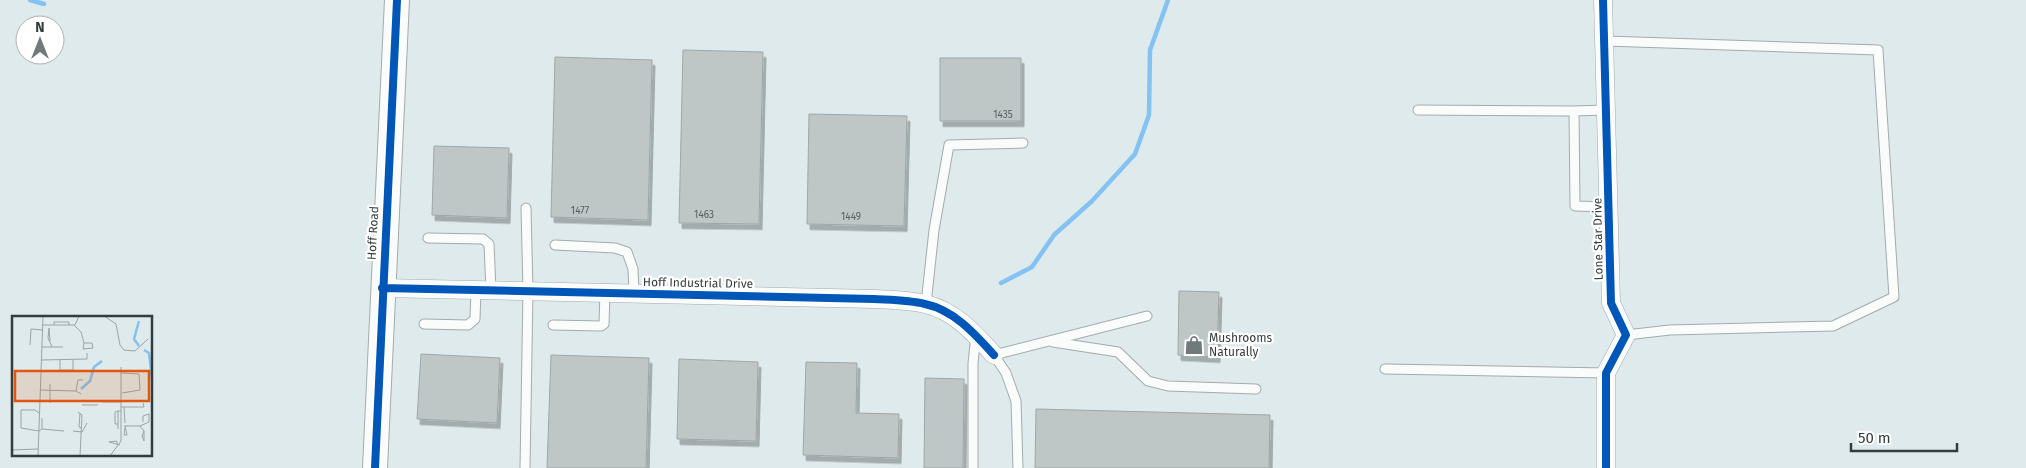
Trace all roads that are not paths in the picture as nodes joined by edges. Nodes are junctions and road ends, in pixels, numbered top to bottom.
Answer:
1 (396, 0) edge
2 (1604, 0) edge
3 (1605, 41) junction
4 (1418, 110) dead end
5 (1606, 110) junction
6 (1574, 111) junction
7 (1023, 143) dead end
8 (1609, 206) junction
9 (526, 208) dead end
10 (428, 238) dead end
11 (555, 245) dead end
12 (382, 288) junction
13 (484, 290) junction
14 (528, 291) junction
15 (605, 292) junction
16 (634, 293) junction
17 (926, 304) junction
18 (1147, 316) dead end
19 (424, 324) dead end
20 (553, 325) dead end
21 (976, 335) junction
22 (1626, 335) junction
23 (1048, 341) junction
24 (994, 355) junction
25 (1385, 369) dead end
26 (1606, 373) junction
27 (1256, 389) dead end
28 (375, 468) edge
29 (525, 468) edge
30 (973, 468) edge
31 (1018, 468) edge
32 (1606, 468) edge

1 - 12 street, Hoff Road
2 - 3 street, Lone Star Drive
3 - 5 street, Lone Star Drive
3 - 22 lane
4 - 6 lane
5 - 6 lane
5 - 8 street, Lone Star Drive
6 - 8 lane
7 - 17 lane
8 - 22 street, Lone Star Drive
9 - 14 lane
10 - 13 lane
11 - 16 lane
12 - 13 street, Hoff Industrial Drive
12 - 28 street, Hoff Road
13 - 14 street, Hoff Industrial Drive
13 - 19 lane
14 - 15 street, Hoff Industrial Drive
14 - 29 lane
15 - 16 street, Hoff Industrial Drive
15 - 20 lane
16 - 17 street, Hoff Industrial Drive
17 - 21 street, Hoff Industrial Drive
18 - 23 lane
21 - 24 street, Hoff Industrial Drive
21 - 30 lane
22 - 26 street
23 - 24 lane
23 - 27 lane
24 - 31 lane
25 - 26 lane
26 - 32 street

